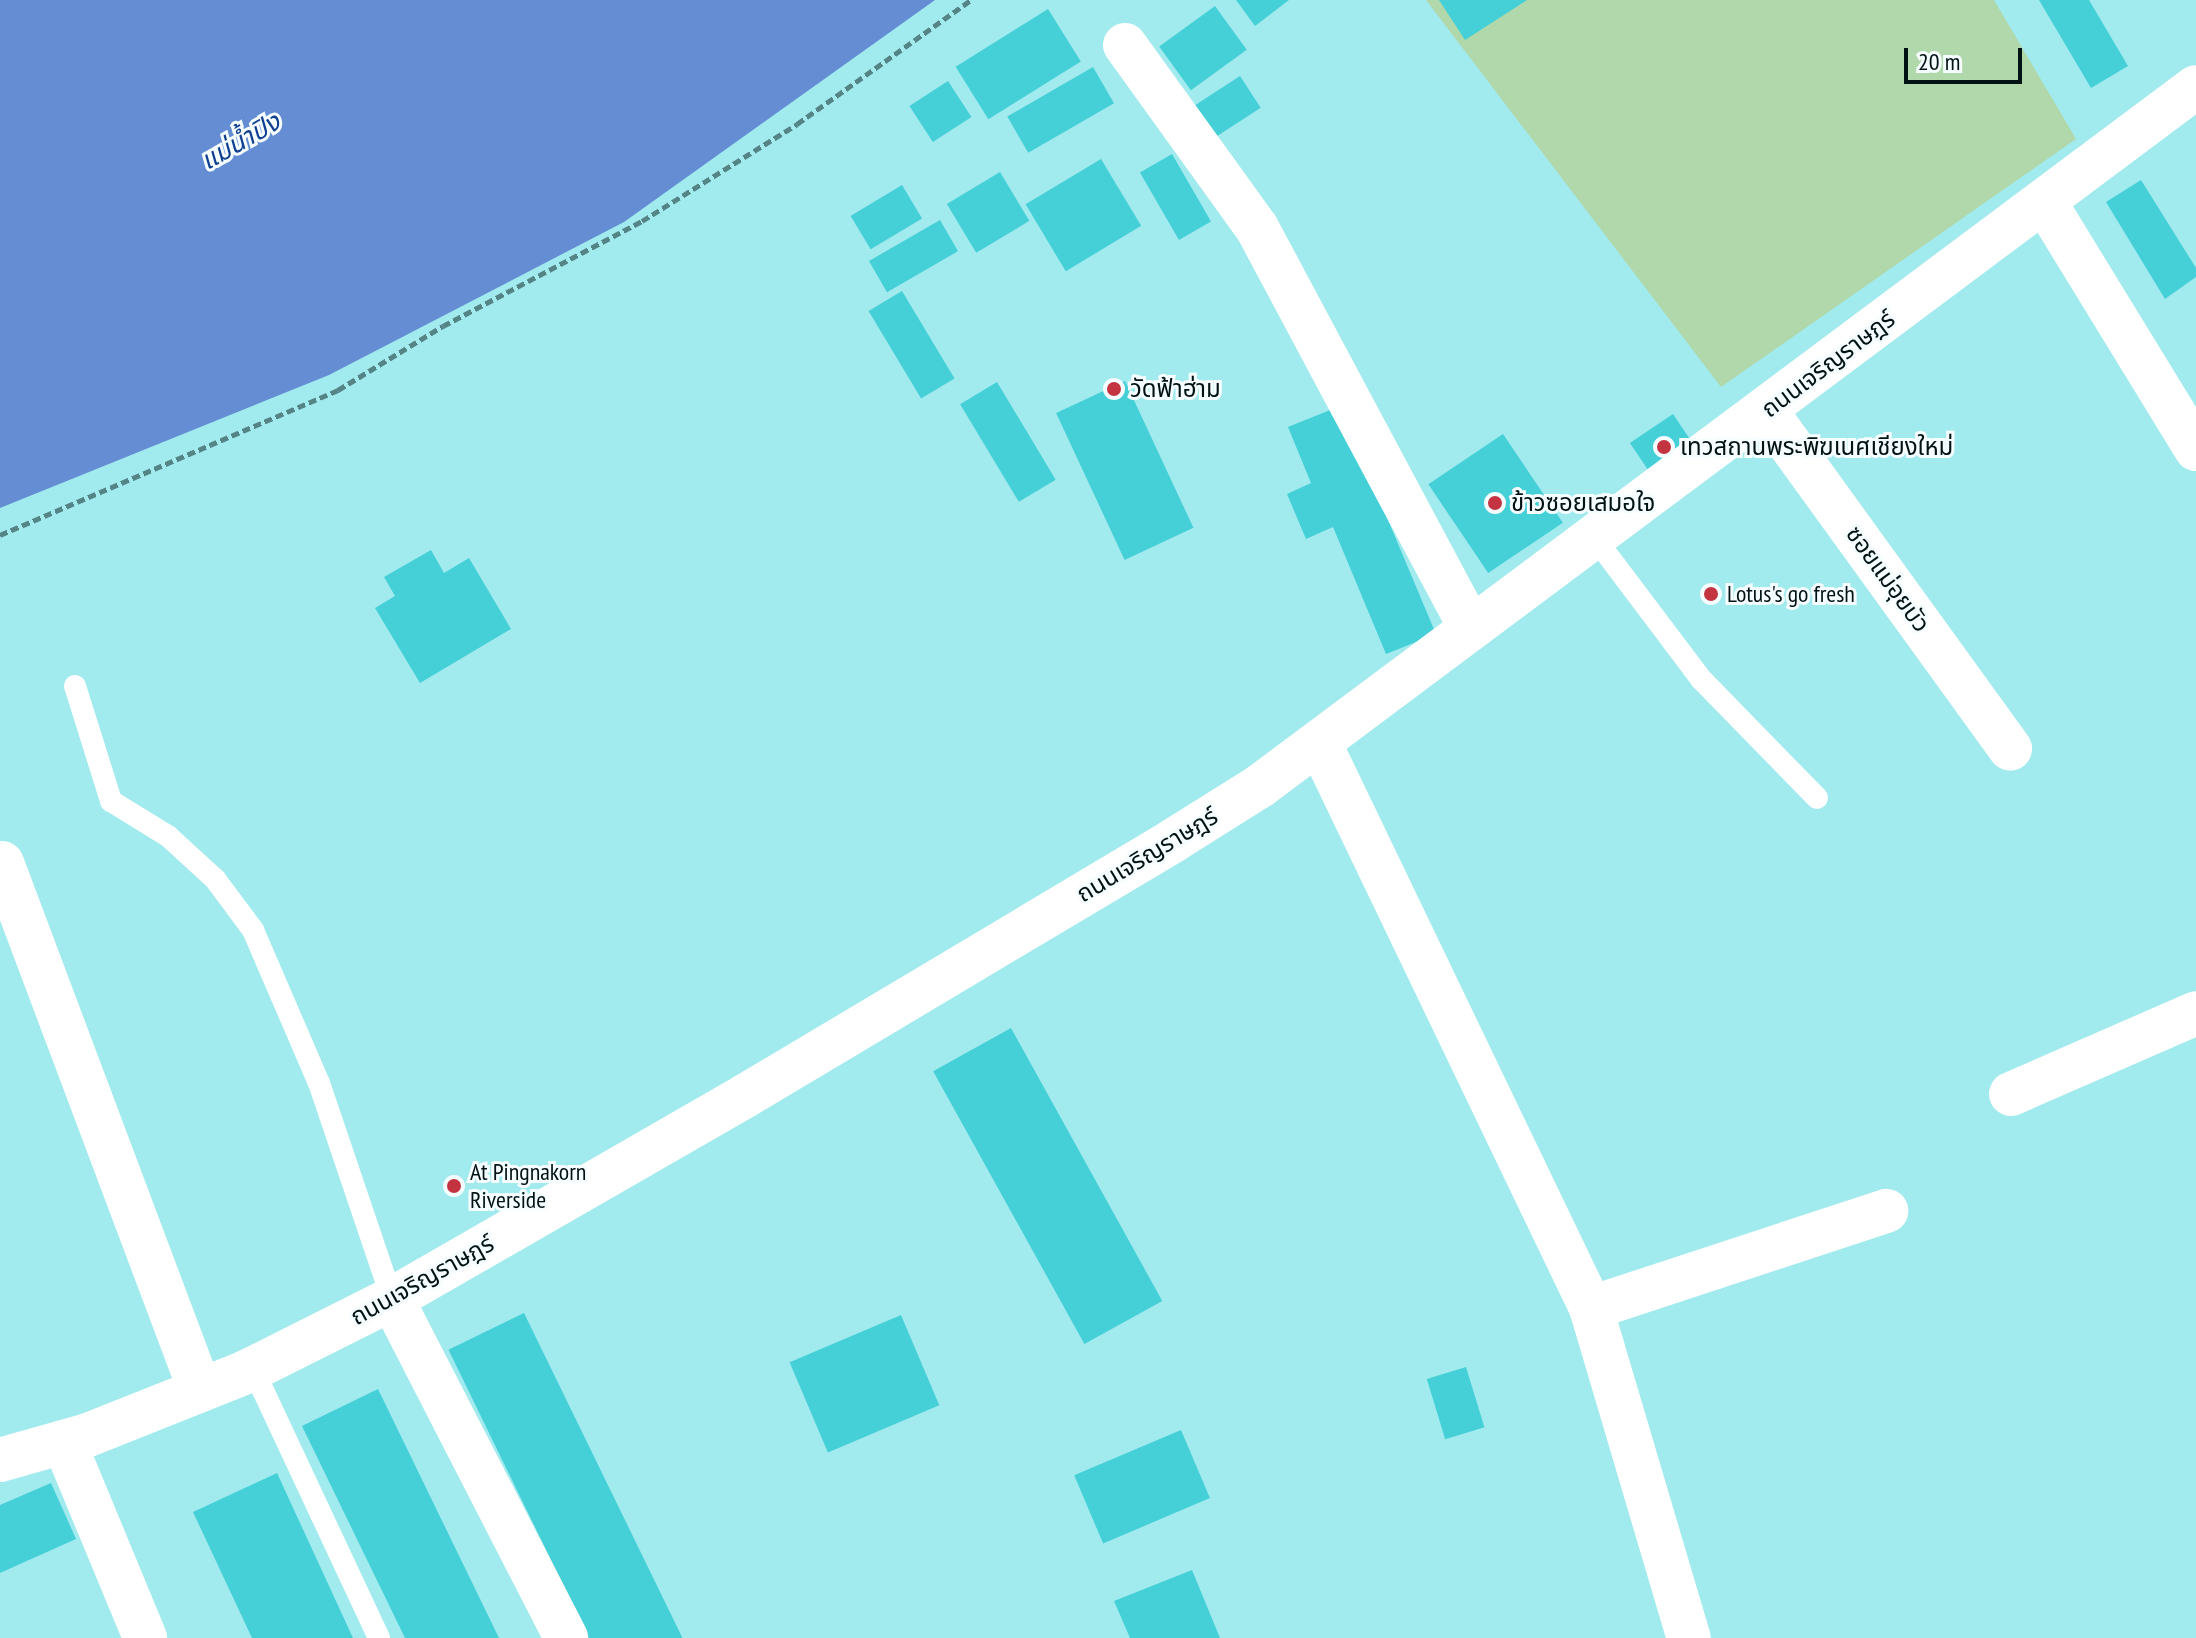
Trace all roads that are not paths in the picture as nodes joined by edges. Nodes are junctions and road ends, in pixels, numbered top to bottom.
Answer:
1 (1125, 45) dead end
2 (2196, 87) edge
3 (2044, 201) junction
4 (1765, 410) junction
5 (2196, 449) edge
6 (1594, 537) junction
7 (1470, 627) junction
8 (75, 686) dead end
9 (1319, 742) junction
10 (2010, 749) dead end
11 (1817, 798) dead end
12 (2, 863) dead end
13 (2196, 1013) edge
14 (2011, 1094) dead end
15 (1886, 1211) dead end
16 (379, 1305) junction
17 (1591, 1308) junction
18 (253, 1369) junction
19 (200, 1390) junction
20 (64, 1442) junction
21 (0, 1460) edge
22 (145, 1638) edge
23 (379, 1638) edge
24 (533, 1638) edge
25 (566, 1638) edge
26 (1689, 1638) edge

1 - 7 street
2 - 3 street, ถนนเจริญราษฎร์
3 - 4 street, ถนนเจริญราษฎร์
3 - 5 street
4 - 6 street, ถนนเจริญราษฎร์
4 - 10 street, ซอยแม่อุยบัว
6 - 7 street, ถนนเจริญราษฎร์
6 - 11 lane
7 - 9 street, ถนนเจริญราษฎร์
8 - 16 lane
9 - 16 street, ถนนเจริญราษฎร์
9 - 17 street
12 - 19 street
13 - 14 street
15 - 17 street
16 - 18 street, ถนนเจริญราษฎร์
16 - 24 street
16 - 25 street
17 - 26 street
18 - 19 street, ถนนเจริญราษฎร์
18 - 23 lane
19 - 20 street, ถนนเจริญราษฎร์
20 - 21 street, ถนนเจริญราษฎร์
20 - 22 street

